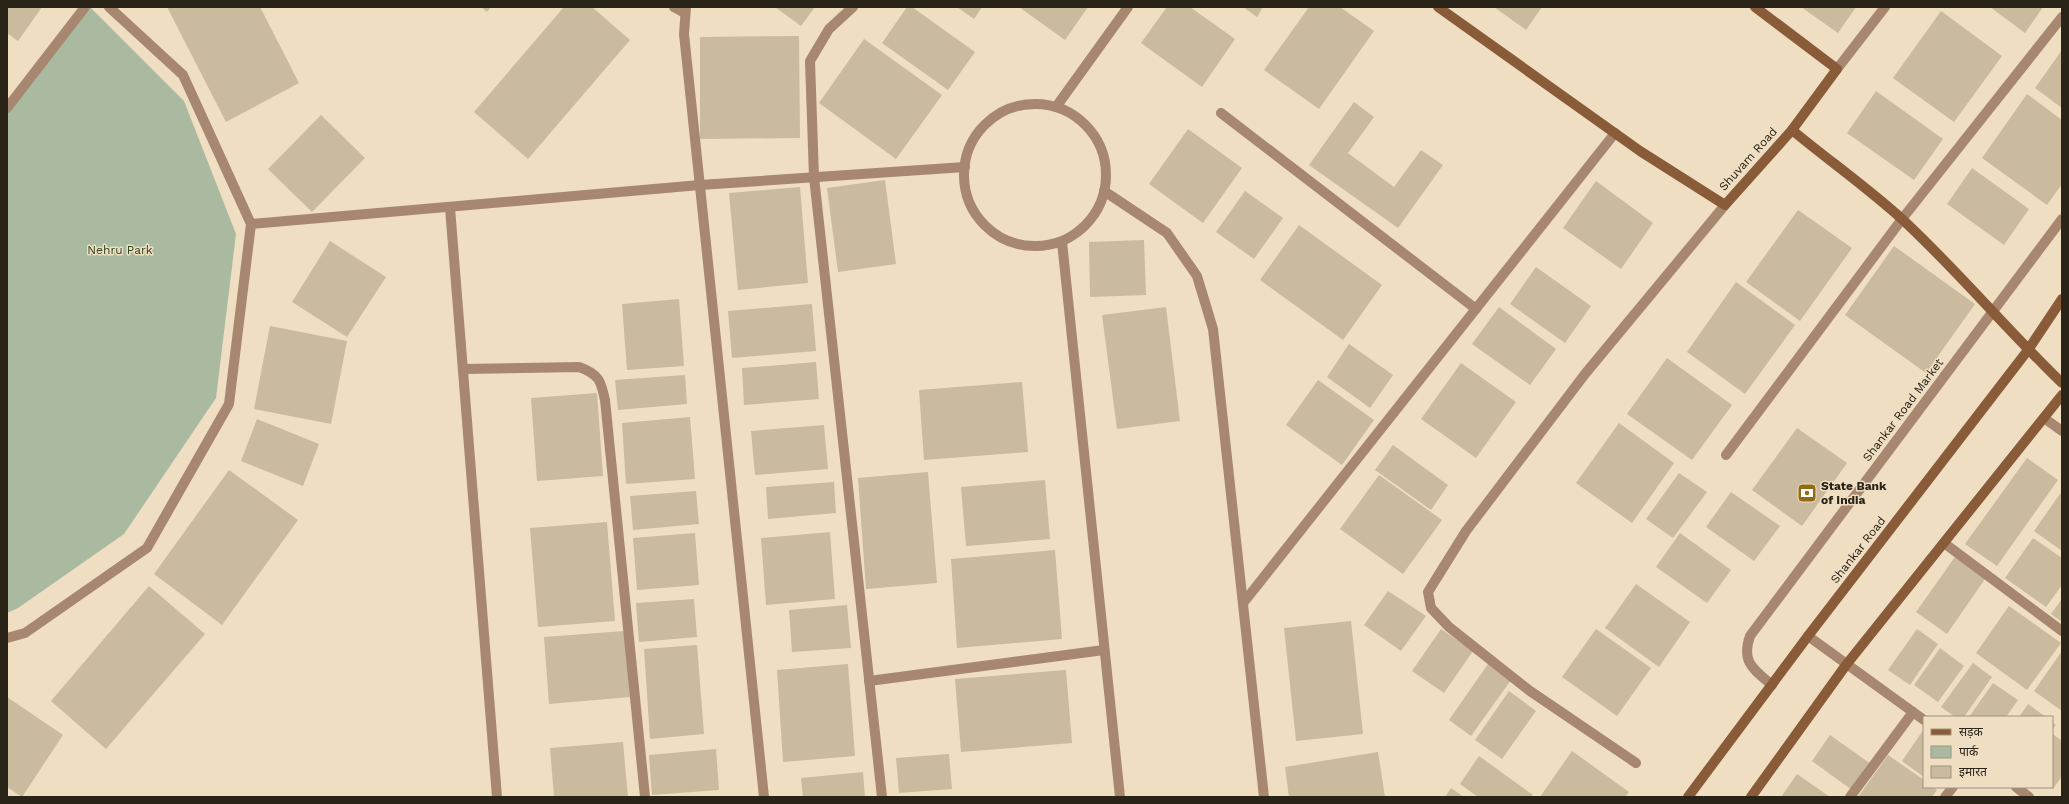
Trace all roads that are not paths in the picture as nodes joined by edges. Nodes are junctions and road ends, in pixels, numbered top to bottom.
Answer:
1 (85, 7) edge
2 (109, 7) edge
3 (674, 7) edge
4 (853, 7) edge
5 (1128, 7) edge
6 (1438, 7) edge
7 (1755, 7) edge
8 (1885, 7) edge
9 (685, 10) edge
10 (2062, 17) edge
11 (1837, 70) junction
12 (1056, 107) junction
13 (7, 108) edge
14 (1221, 113) dead end
15 (1792, 130) junction
16 (1615, 133) junction
17 (965, 167) junction
18 (814, 177) junction
19 (700, 185) junction
20 (1104, 191) junction
21 (1725, 205) junction
22 (450, 208) junction
23 (2062, 219) edge
24 (1902, 220) junction
25 (251, 224) junction
26 (1062, 242) junction
27 (2062, 299) edge
28 (1476, 309) junction
29 (1993, 311) junction
30 (2028, 350) junction
31 (463, 369) junction
32 (2062, 383) edge
33 (2062, 395) edge
34 (2044, 418) junction
35 (2062, 431) edge
36 (1726, 455) dead end
37 (1944, 543) junction
38 (1244, 602) junction
39 (2062, 630) edge
40 (1808, 636) junction
41 (7, 638) edge
42 (1104, 650) junction
43 (1846, 665) junction
44 (869, 680) junction
45 (1772, 685) junction
46 (1913, 712) junction
47 (1923, 719) edge
48 (1636, 763) dead end
49 (1952, 788) edge
50 (2017, 788) edge
51 (497, 797) edge
52 (645, 797) edge
53 (764, 797) edge
54 (882, 797) edge
55 (1120, 797) edge
56 (1264, 797) edge
57 (1688, 797) edge
58 (1751, 797) edge
59 (1850, 797) edge
60 (1945, 797) edge
61 (2029, 797) edge

1 - 13 street
2 - 25 street
3 - 9 street
4 - 18 street
5 - 12 street
6 - 16 main road, Shuvam Road
7 - 11 main road
8 - 11 street
9 - 19 street
10 - 24 street
11 - 15 main road
12 - 17 street
12 - 20 street
14 - 28 street
15 - 21 main road, Shuvam Road
15 - 24 main road, Shuvam Road
16 - 21 main road, Shuvam Road
16 - 28 street
17 - 18 street
17 - 26 street
18 - 19 street
18 - 44 street
19 - 22 street
19 - 53 street
20 - 26 street
20 - 38 street
21 - 48 street
22 - 25 street
22 - 31 street
23 - 29 street, Shankar Road Market
24 - 29 main road, Shuvam Road
24 - 36 street
25 - 41 street
26 - 42 street
27 - 30 main road, Shankar Road
28 - 38 street
29 - 30 main road, Shuvam Road
29 - 45 street, Shankar Road Market
30 - 32 main road, Shuvam Road
30 - 40 main road, Shankar Road
31 - 51 street
31 - 52 street
33 - 34 main road
34 - 35 street
34 - 37 main road
37 - 39 street
37 - 43 main road
38 - 56 street
40 - 43 street
40 - 45 main road, Shankar Road
42 - 44 street
42 - 55 street
43 - 46 street
43 - 58 main road
44 - 54 street
45 - 57 main road, Shankar Road
46 - 47 street
46 - 59 street
49 - 60 street
50 - 61 street

